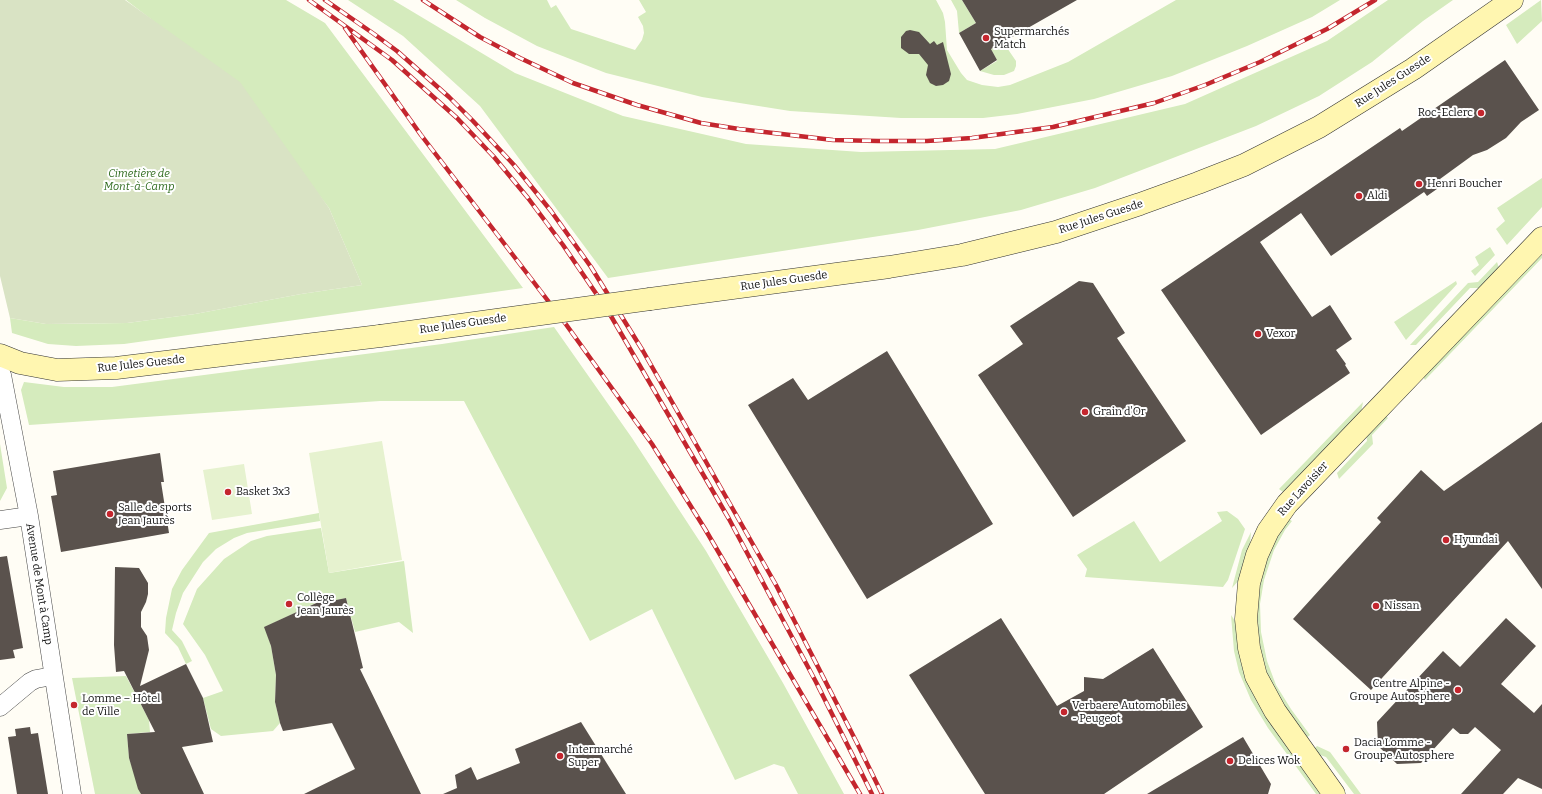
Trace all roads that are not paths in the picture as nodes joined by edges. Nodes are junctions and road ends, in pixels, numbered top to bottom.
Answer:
1 (1512, 0) edge
2 (1542, 238) edge
3 (1, 365) edge
4 (29, 516) junction
5 (0, 520) edge
6 (53, 676) junction
7 (0, 707) edge
8 (72, 794) edge
9 (1334, 794) edge

1 - 3 street, Rue Jules Guesde, bridge
2 - 9 street, Rue Lavoisier
3 - 4 street, Avenue de Mont à Camp
4 - 5 street
4 - 6 street, Avenue de Mont à Camp
6 - 7 street
6 - 8 street, Avenue de Mont à Camp

